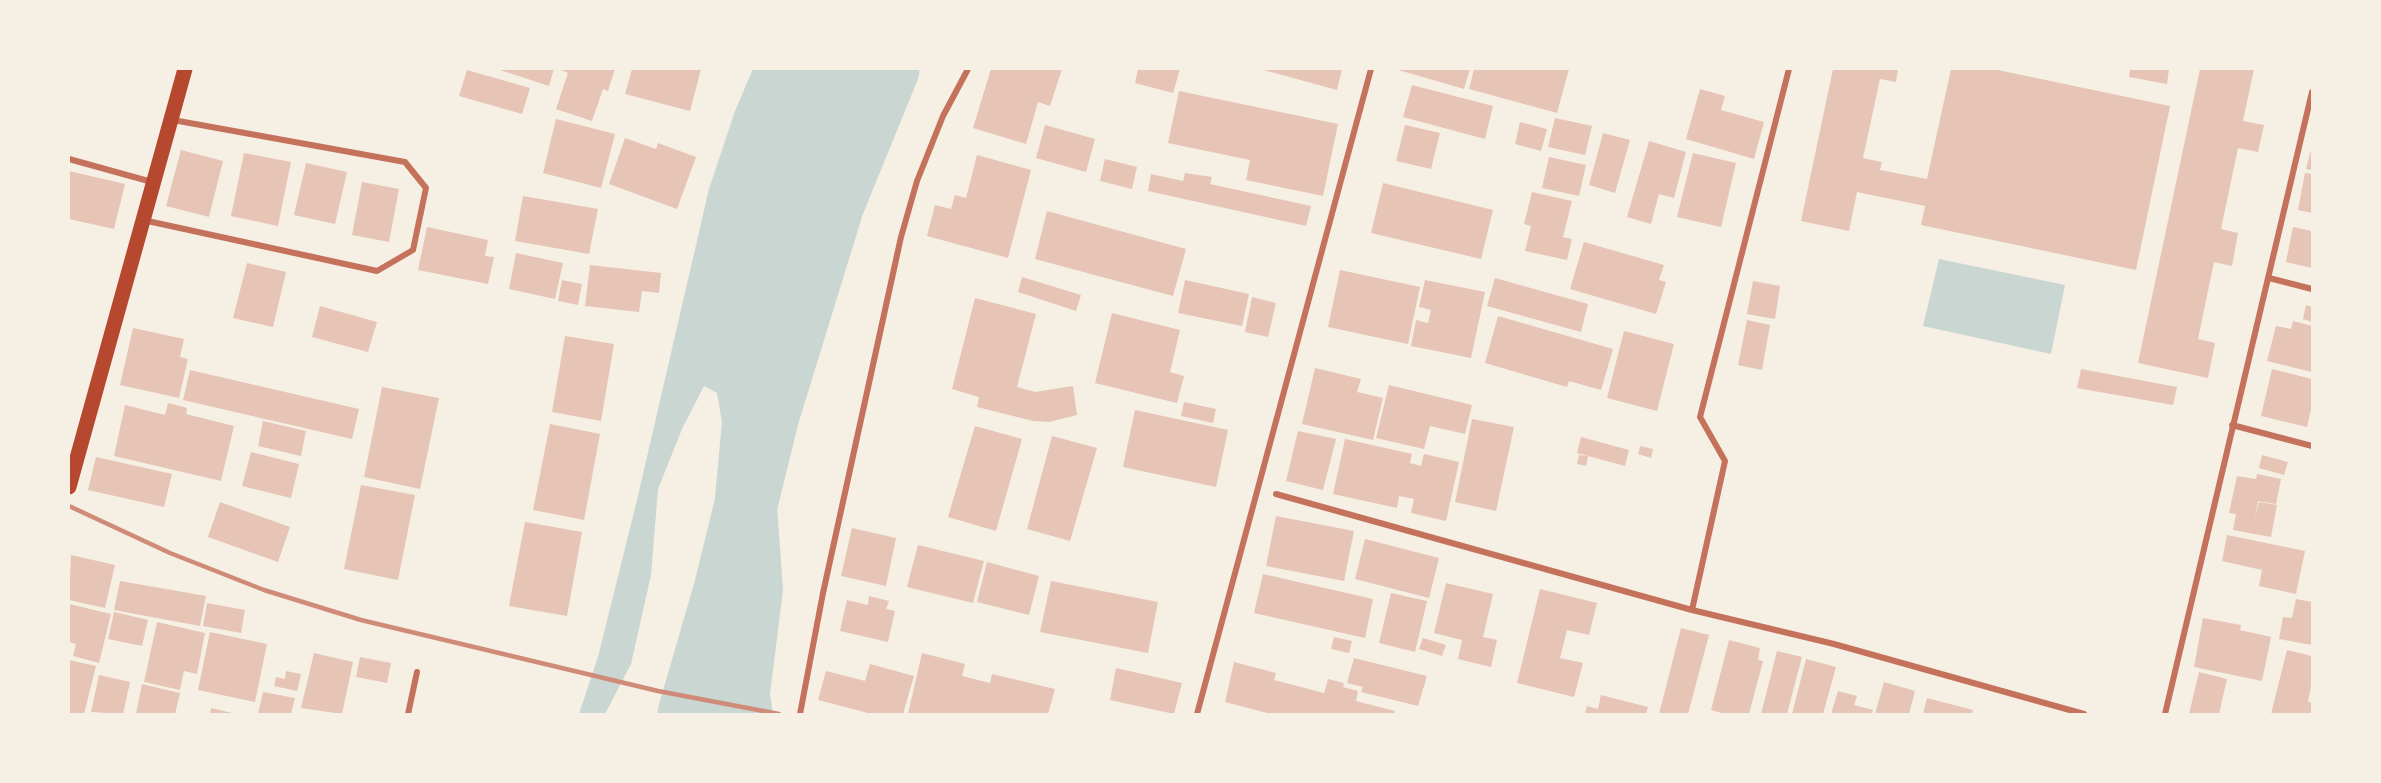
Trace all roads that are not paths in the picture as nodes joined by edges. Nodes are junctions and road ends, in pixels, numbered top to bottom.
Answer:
1 (184, 69) edge
2 (969, 69) edge
3 (1371, 69) edge
4 (1789, 69) edge
5 (2312, 92) edge
6 (170, 120) junction
7 (69, 159) edge
8 (153, 182) junction
9 (142, 220) junction
10 (2269, 278) junction
11 (2312, 289) edge
12 (2232, 425) junction
13 (2312, 446) edge
14 (69, 487) edge
15 (1276, 494) dead end
16 (1692, 610) junction
17 (417, 672) dead end
18 (408, 714) edge
19 (800, 714) edge
20 (1197, 714) edge
21 (2084, 714) edge
22 (2165, 714) edge

1 - 6 main road
2 - 19 street
3 - 20 street
4 - 16 street
5 - 10 street
6 - 8 main road
6 - 9 street
7 - 8 street
8 - 9 main road
9 - 14 main road
10 - 11 street
10 - 12 street
12 - 13 street
12 - 22 street
15 - 16 street
16 - 21 street
17 - 18 street

